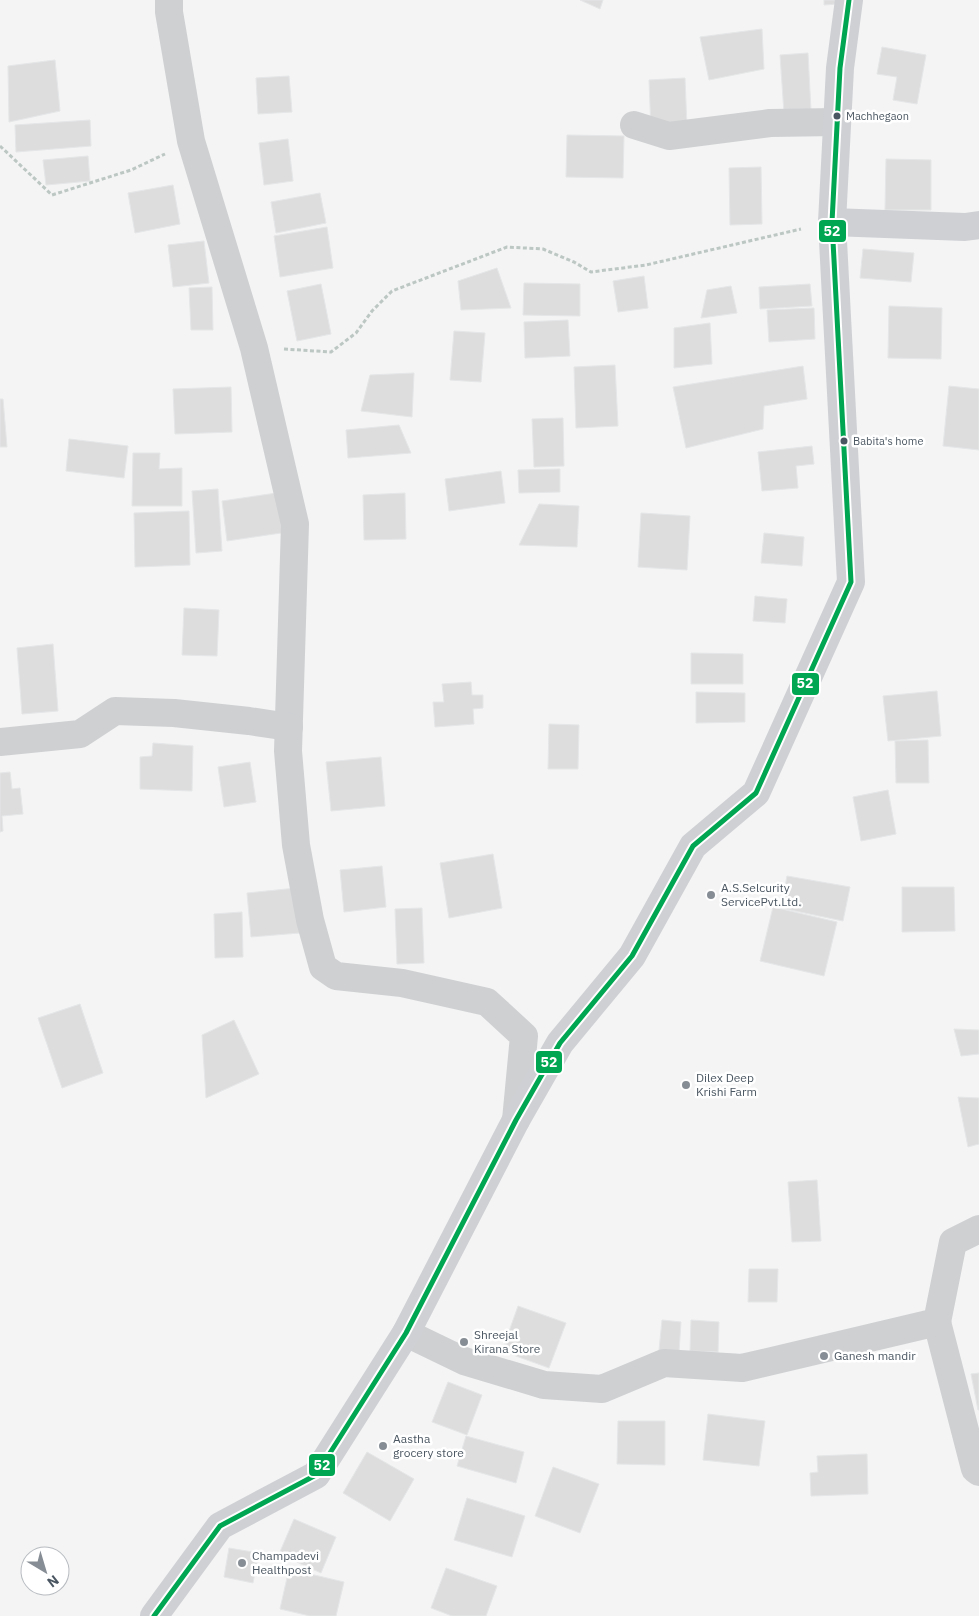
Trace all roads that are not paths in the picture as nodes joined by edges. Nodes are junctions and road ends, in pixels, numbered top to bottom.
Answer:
1 (169, 0) edge
2 (850, 0) edge
3 (837, 122) junction
4 (634, 125) dead end
5 (832, 222) junction
6 (979, 225) edge
7 (289, 727) junction
8 (0, 742) edge
9 (516, 1120) junction
10 (979, 1229) edge
11 (937, 1322) junction
12 (406, 1333) junction
13 (979, 1472) edge
14 (154, 1616) edge

1 - 7 street
2 - 3 street
3 - 4 street
3 - 5 street
5 - 6 street
5 - 9 street
7 - 8 street
7 - 9 street
9 - 12 street
10 - 11 street
11 - 12 street
11 - 13 street
12 - 14 street

